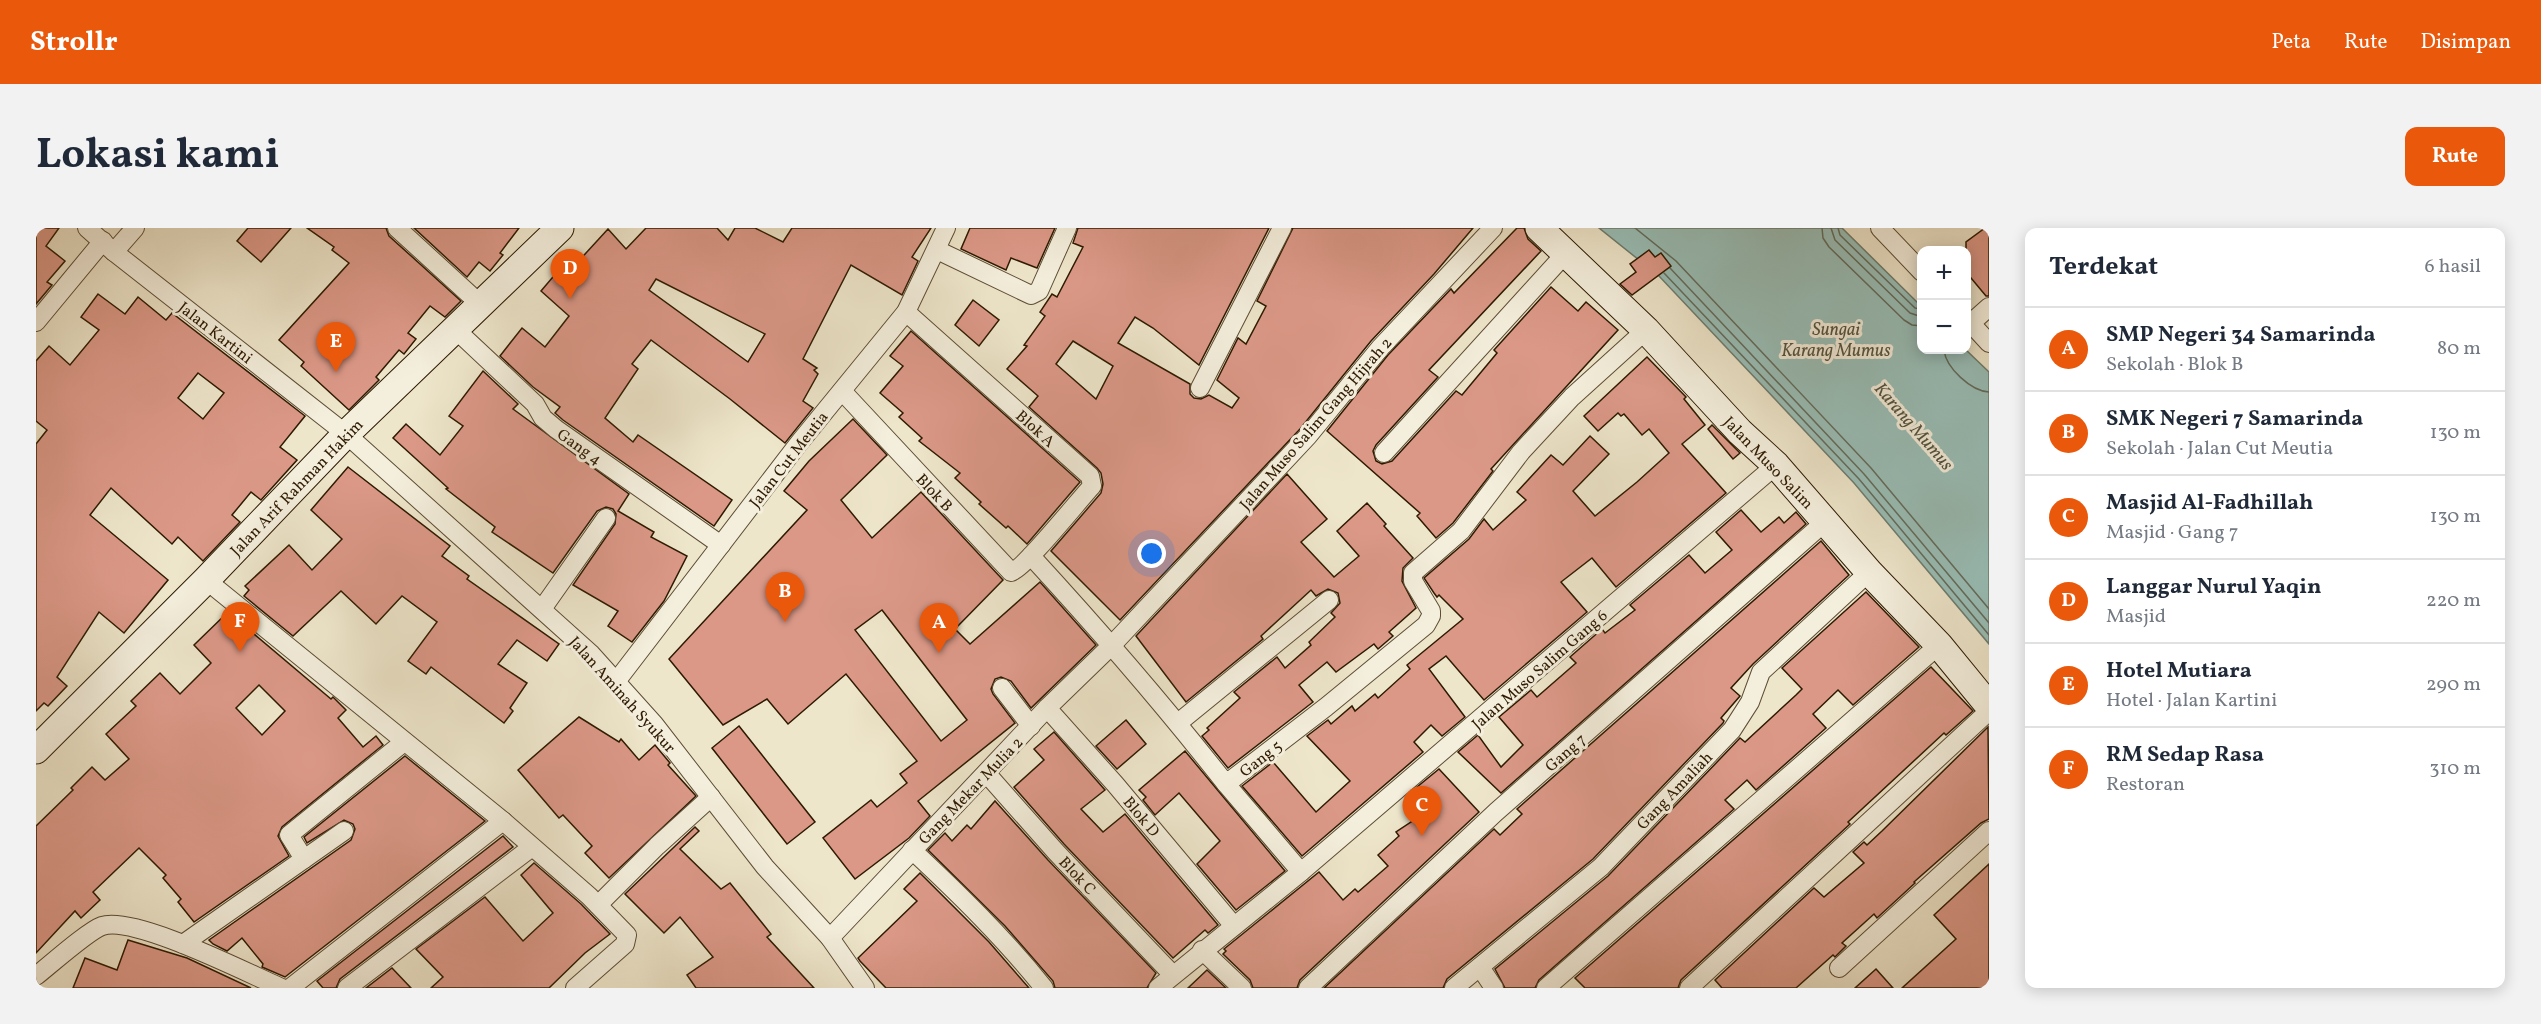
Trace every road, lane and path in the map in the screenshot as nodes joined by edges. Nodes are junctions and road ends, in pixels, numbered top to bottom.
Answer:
1 (87, 228) edge
2 (135, 228) edge
3 (397, 228) edge
4 (560, 228) edge
5 (946, 228) edge
6 (1067, 228) edge
7 (1282, 228) edge
8 (1493, 228) edge
9 (1539, 228) edge
10 (1880, 228) edge
11 (108, 247) junction
12 (938, 250) junction
13 (1565, 254) junction
14 (1917, 267) edge
15 (480, 304) junction
16 (1989, 307) edge
17 (906, 312) junction
18 (1971, 320) edge
19 (36, 322) edge
20 (1971, 323) edge
21 (455, 329) junction
22 (1646, 330) junction
23 (1989, 343) edge
24 (1200, 388) dead end
25 (842, 391) junction
26 (346, 434) junction
27 (1384, 453) dead end
28 (1776, 465) junction
29 (606, 518) dead end
30 (1826, 521) junction
31 (721, 545) junction
32 (1031, 556) junction
33 (1869, 572) junction
34 (206, 580) junction
35 (1329, 600) dead end
36 (542, 609) junction
37 (1112, 645) junction
38 (1939, 645) junction
39 (615, 683) junction
40 (1002, 688) dead end
41 (1989, 706) edge
42 (1047, 708) junction
43 (1989, 711) edge
44 (1178, 723) junction
45 (1031, 726) junction
46 (404, 742) junction
47 (36, 750) edge
48 (987, 774) junction
49 (1226, 784) junction
50 (711, 797) junction
51 (503, 821) junction
52 (344, 831) dead end
53 (1989, 831) edge
54 (532, 846) junction
55 (912, 850) junction
56 (304, 859) junction
57 (1301, 872) junction
58 (598, 905) junction
59 (1234, 926) junction
60 (830, 938) junction
61 (183, 944) junction
62 (1202, 950) junction
63 (1480, 967) junction
64 (1839, 968) dead end
65 (1172, 974) junction
66 (36, 976) edge
67 (282, 988) edge
68 (290, 988) edge
69 (347, 988) edge
70 (575, 988) edge
71 (865, 988) edge
72 (1044, 988) edge
73 (1158, 988) edge
74 (1242, 988) edge
75 (1308, 988) edge
76 (1454, 988) edge
77 (1494, 988) edge
78 (1546, 988) edge
79 (1689, 988) edge

1 - 11 street, Jalan Kartini
2 - 11 street
3 - 15 street
4 - 15 street, Jalan Arif Rahman Hakim
5 - 12 street, Jalan Cut Meutia
6 - 12 street
7 - 24 street
8 - 37 street, Jalan Muso Salim Gang Hijrah 2
9 - 13 street, Jalan Muso Salim
10 - 14 street
11 - 19 street
11 - 26 street, Jalan Kartini
12 - 17 street, Jalan Cut Meutia
13 - 22 street, Jalan Muso Salim
13 - 27 street
15 - 21 street, Jalan Arif Rahman Hakim
16 - 18 street
17 - 25 street, Jalan Cut Meutia
17 - 32 street, Blok A
20 - 23 street
21 - 26 street, Jalan Arif Rahman Hakim
21 - 31 street, Gang 4
22 - 28 street, Jalan Muso Salim
22 - 49 street, Gang 5
25 - 31 street, Jalan Cut Meutia
25 - 32 street, Blok B
26 - 34 street, Jalan Arif Rahman Hakim
26 - 36 street, Jalan Aminah Syukur
28 - 30 street, Jalan Muso Salim
28 - 57 street, Jalan Muso Salim Gang 6
29 - 36 street
30 - 33 street, Jalan Muso Salim
30 - 75 street, Gang 7
31 - 39 street, Jalan Cut Meutia
32 - 37 street
33 - 38 street, Jalan Muso Salim
33 - 63 street, Gang Amaliah
34 - 46 street
34 - 47 street, Jalan Arif Rahman Hakim
35 - 44 street
36 - 39 street, Jalan Aminah Syukur
37 - 42 street, Gang Mekar Mulia 2
37 - 44 street, Gang 5
38 - 41 street, Jalan Muso Salim
38 - 78 street
39 - 50 street, Jalan Aminah Syukur
40 - 45 street
42 - 45 street, Gang Mekar Mulia 2
42 - 59 street, Blok D
43 - 79 street
44 - 49 street, Gang 5
45 - 48 street, Gang Mekar Mulia 2
46 - 51 street
46 - 56 street
48 - 55 street, Gang Mekar Mulia 2
48 - 65 street, Blok C
49 - 57 street
50 - 58 street
50 - 60 street, Jalan Aminah Syukur
51 - 54 street
51 - 68 street
52 - 56 street
53 - 64 street
54 - 58 street
54 - 69 street
55 - 60 street, Gang Mekar Mulia 2
55 - 72 street
56 - 61 street
57 - 59 street, Jalan Muso Salim Gang 6
58 - 70 street
59 - 62 street, Jalan Muso Salim Gang 6
60 - 71 street, Jalan Aminah Syukur
61 - 66 street
61 - 67 street
62 - 65 street, Jalan Muso Salim Gang 6
62 - 74 street
63 - 76 street, Gang Amaliah
63 - 77 street
65 - 73 street, Jalan Muso Salim Gang 6

